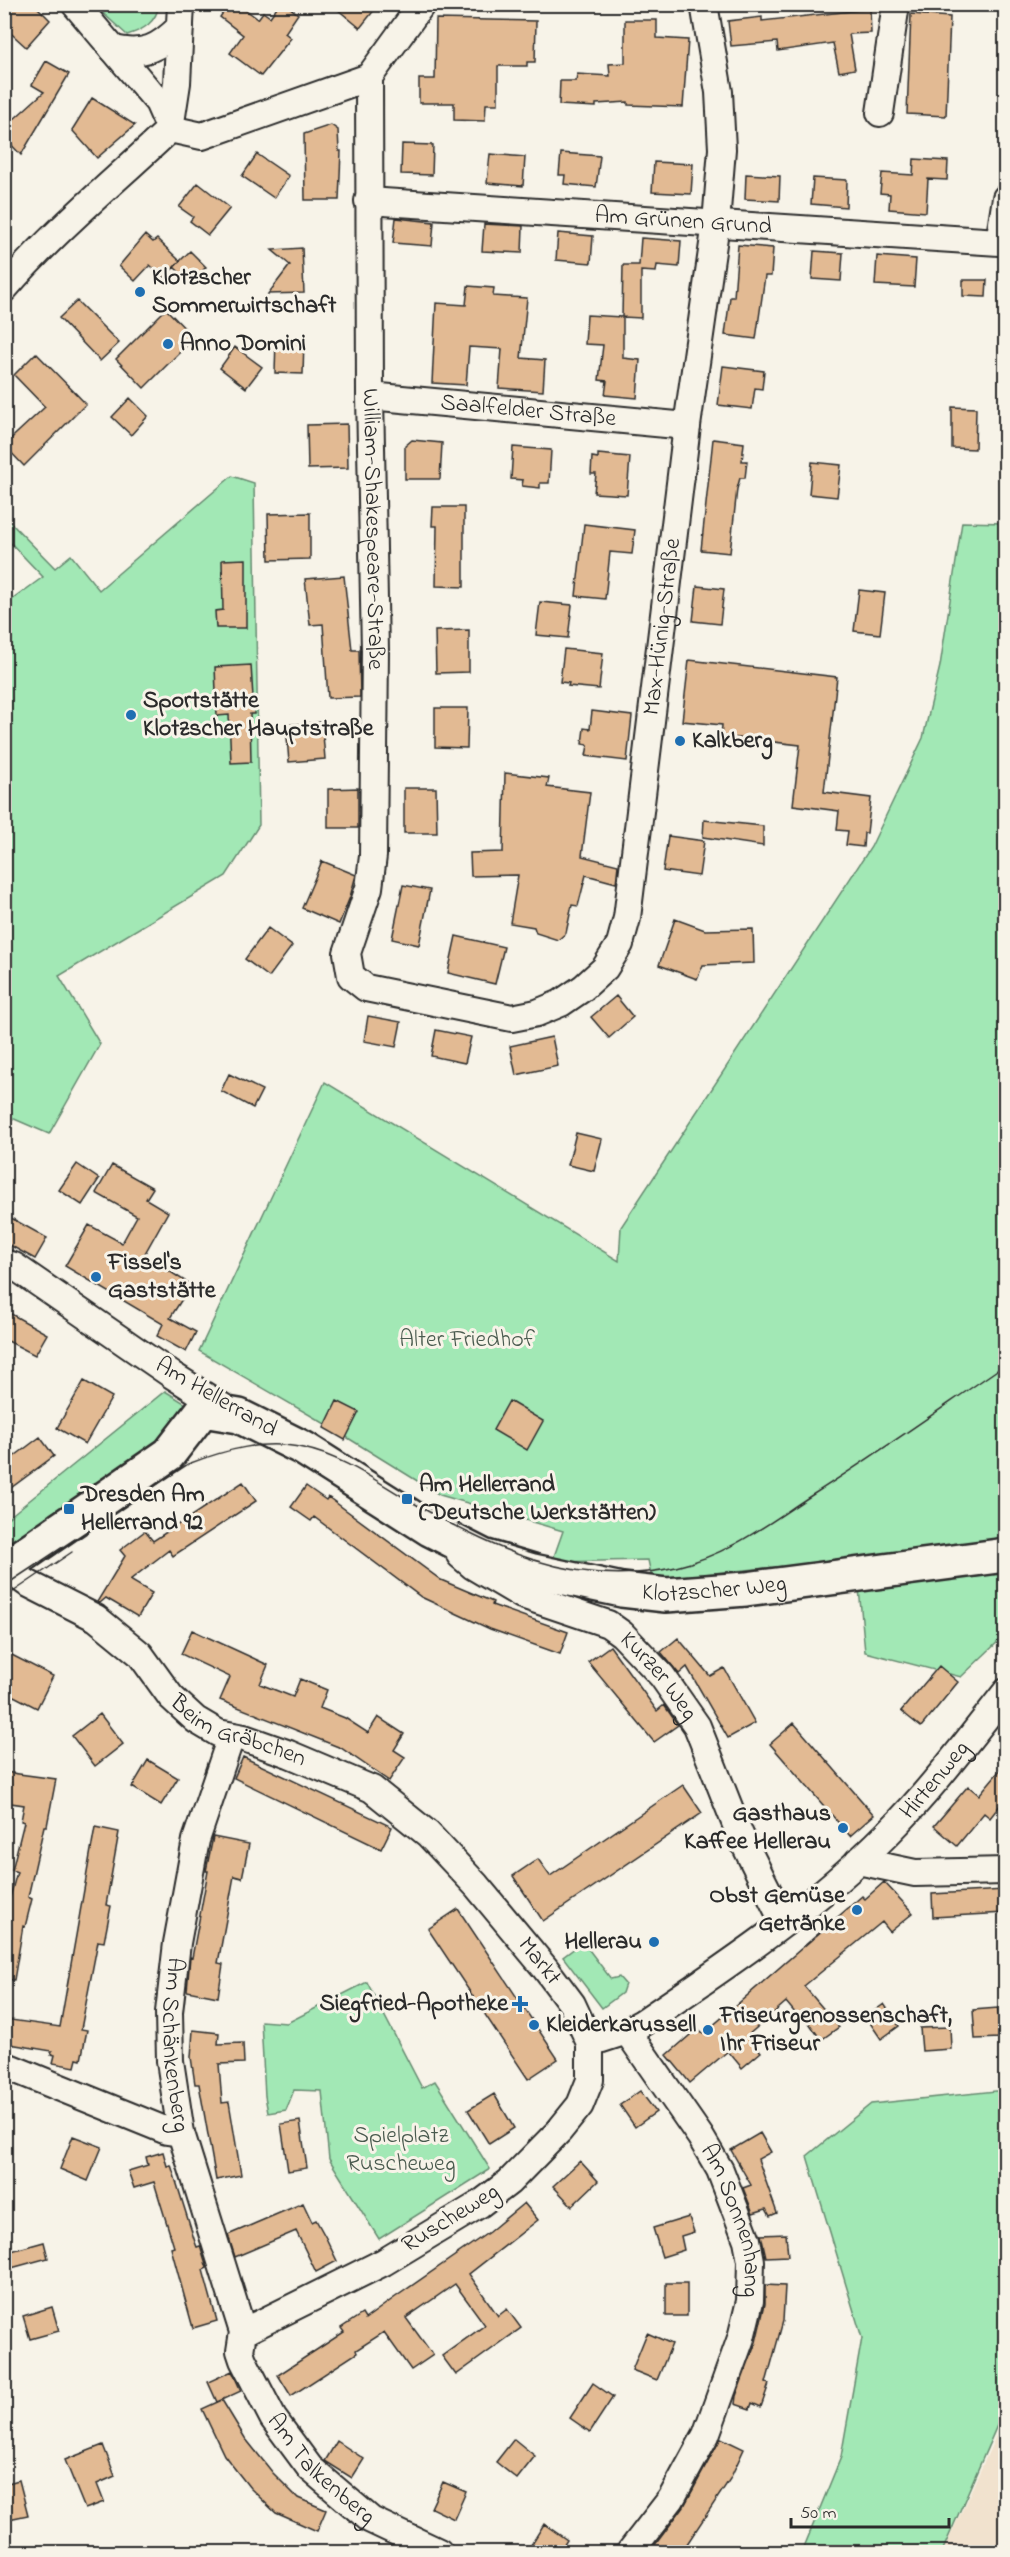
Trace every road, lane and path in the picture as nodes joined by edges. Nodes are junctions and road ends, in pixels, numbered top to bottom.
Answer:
1 (75, 4) edge
2 (422, 4) edge
3 (704, 4) edge
4 (896, 4) edge
5 (181, 16) edge
6 (113, 49) junction
7 (369, 77) junction
8 (880, 114) dead end
9 (170, 129) junction
10 (1005, 198) edge
11 (368, 201) junction
12 (716, 223) junction
13 (4, 289) edge
14 (370, 396) junction
15 (687, 426) junction
16 (351, 976) joint
17 (4, 1263) edge
18 (239, 1416) junction
19 (430, 1529) junction
20 (1005, 1556) edge
21 (5, 1568) edge
22 (1005, 1692) edge
23 (231, 1737) junction
24 (858, 1861) junction
25 (1005, 1870) edge
26 (476, 1886) joint
27 (784, 1923) junction
28 (627, 2031) junction
29 (590, 2043) junction
30 (4, 2065) edge
31 (182, 2133) junction
32 (241, 2342) junction
33 (439, 2553) edge
34 (630, 2553) edge

1 - 6 street
2 - 7 street
3 - 12 street, Max-Hünig-Straße
4 - 8 street
5 - 6 street
5 - 9 street
6 - 9 street
7 - 9 street
7 - 11 street, William-Shakespeare-Straße
9 - 13 street
10 - 12 street, Am Grünen Grund
11 - 12 street, Am Grünen Grund
11 - 14 street, William-Shakespeare-Straße
12 - 15 street, Max-Hünig-Straße
14 - 15 street, Saalfelder Straße
14 - 16 street, William-Shakespeare-Straße
15 - 16 street, Max-Hünig-Straße
17 - 18 street, Am Hellerrand
18 - 19 street, Am Hellerrand
18 - 21 street
19 - 20 street, Klotzscher Weg
19 - 27 street, Kurzer Weg
21 - 23 street, Beim Gräbchen
22 - 24 street, Hirtenweg
23 - 26 street, Beim Gräbchen
23 - 31 street, Am Schänkenberg
24 - 25 street
24 - 27 street
26 - 29 street, Markt
27 - 28 street
28 - 29 street
28 - 34 street, Am Sonnenhang
29 - 32 street, Ruscheweg
30 - 31 street
31 - 32 street, Am Schänkenberg
32 - 33 street, Am Talkenberg

